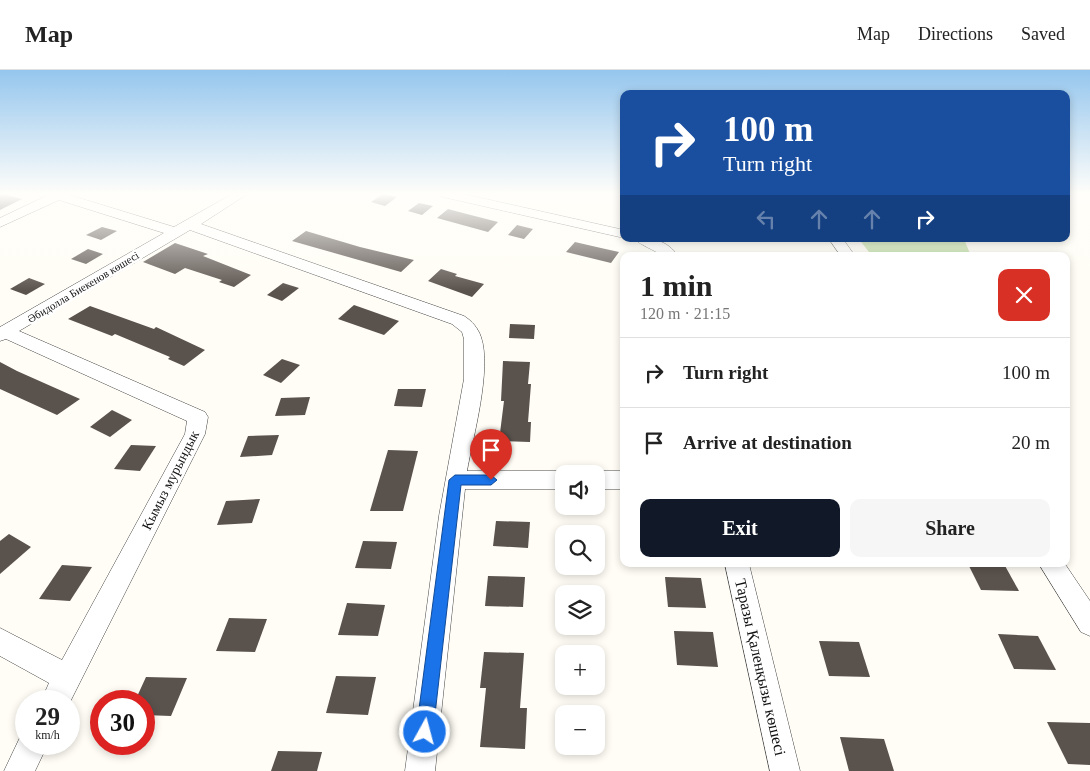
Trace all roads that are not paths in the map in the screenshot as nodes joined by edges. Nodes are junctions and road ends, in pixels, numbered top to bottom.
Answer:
1 (173, 226) edge
2 (186, 226) edge
3 (587, 226) edge
4 (182, 228) junction
5 (620, 233) edge
6 (650, 242) edge
7 (666, 252) edge
8 (3, 334) edge
9 (455, 480) junction
10 (555, 480) edge
11 (605, 480) edge
12 (620, 480) edge
13 (738, 567) edge
14 (1053, 567) edge
15 (1090, 623) edge
16 (0, 641) edge
17 (61, 690) edge
18 (27, 755) edge
19 (18, 771) edge
20 (420, 771) edge
21 (785, 771) edge

1 - 4 street
2 - 4 street, Әбидолла Биекенов көшесі
3 - 5 street
4 - 8 street, Әбидолла Биекенов көшесі
4 - 9 street
6 - 7 street
8 - 17 street, Кымыз мурындык
9 - 10 street
9 - 20 street
11 - 12 street
13 - 21 street, Таразы Қаленқызы көшесі
14 - 15 street
16 - 17 street
18 - 19 street

